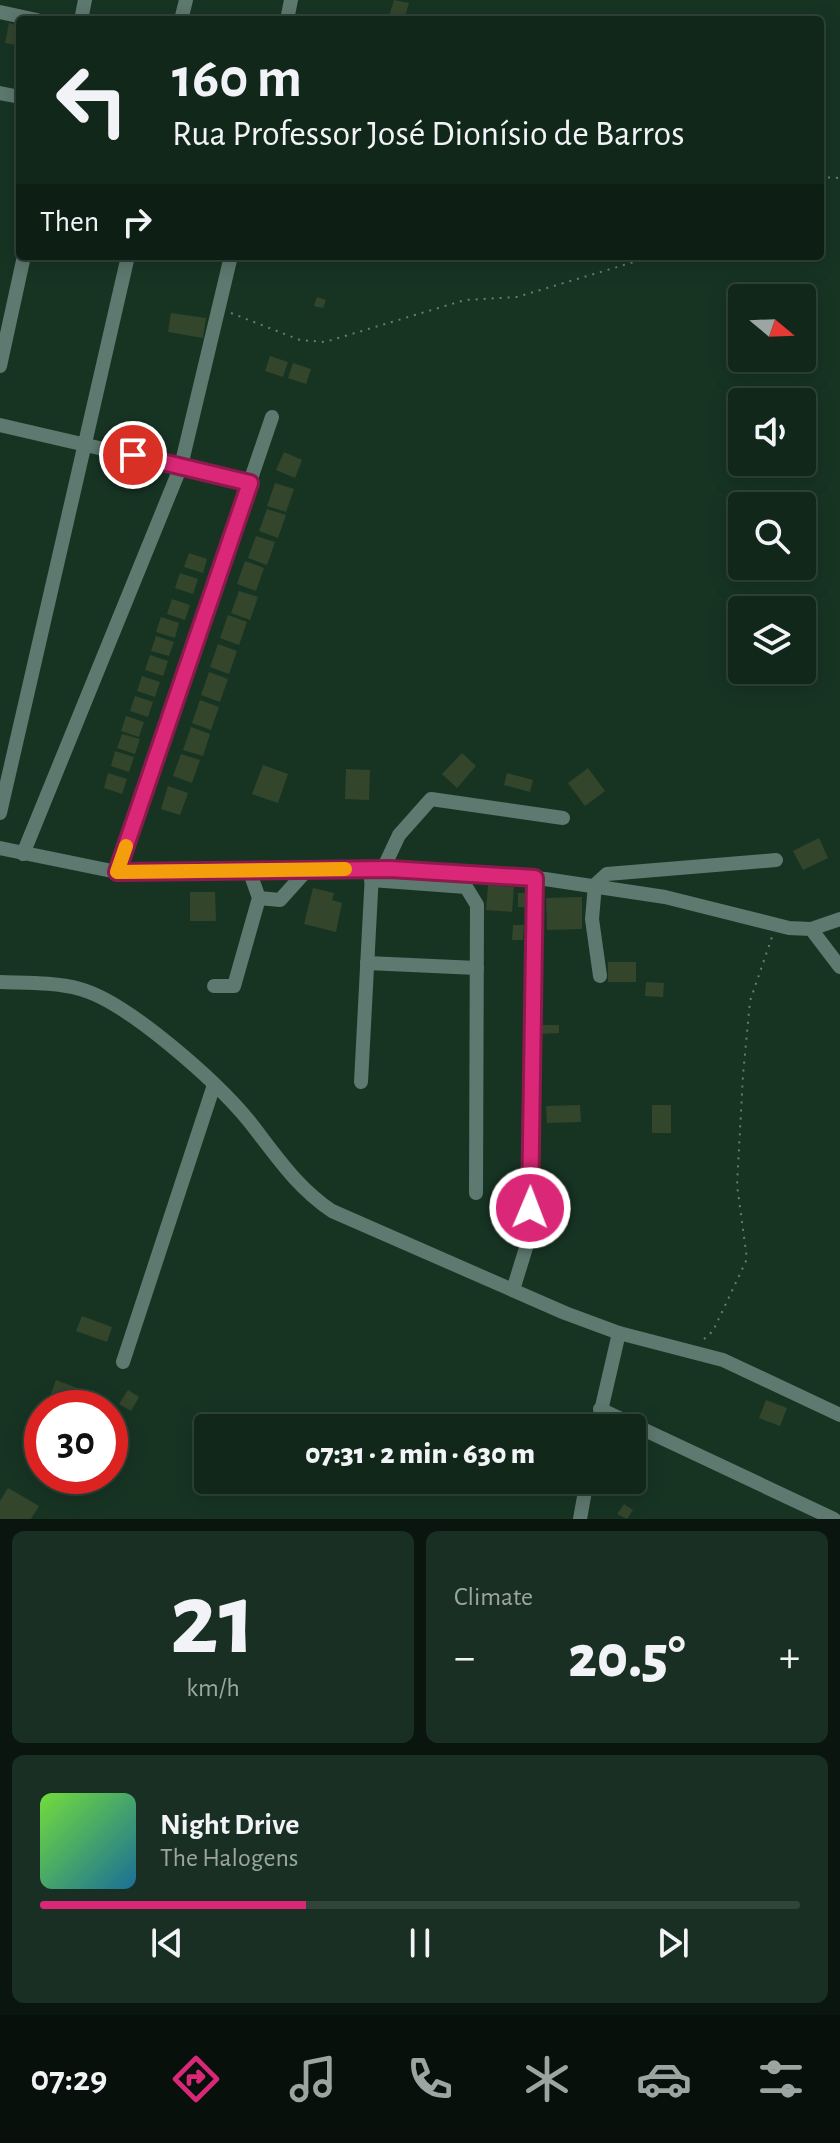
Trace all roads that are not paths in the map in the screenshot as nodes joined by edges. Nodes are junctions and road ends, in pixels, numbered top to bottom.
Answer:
1 (23, 260) edge
2 (127, 260) edge
3 (230, 260) edge
4 (0, 366) edge
5 (272, 417) dead end
6 (0, 425) edge
7 (86, 444) junction
8 (181, 466) junction
9 (250, 483) junction
10 (0, 813) edge
11 (563, 818) dead end
12 (0, 848) edge
13 (23, 854) junction
14 (776, 860) dead end
15 (249, 870) junction
16 (307, 870) junction
17 (117, 872) junction
18 (375, 873) junction
19 (535, 878) junction
20 (595, 885) junction
21 (259, 898) junction
22 (840, 919) edge
23 (811, 929) junction
24 (367, 963) junction
25 (840, 967) edge
26 (477, 968) junction
27 (600, 976) dead end
28 (0, 982) edge
29 (214, 986) dead end
30 (361, 1082) dead end
31 (214, 1085) junction
32 (476, 1193) dead end
33 (513, 1290) junction
34 (619, 1333) junction
35 (123, 1362) dead end
36 (600, 1409) junction
37 (599, 1414) edge
38 (840, 1415) edge
39 (586, 1494) edge
40 (583, 1518) edge
41 (834, 1519) edge

1 - 4 street
2 - 7 street
3 - 8 street
5 - 9 street
6 - 7 street
7 - 8 street
7 - 10 street
8 - 9 street
8 - 13 street
9 - 17 street
11 - 18 street
12 - 13 street
13 - 17 street
14 - 20 street
15 - 16 street
15 - 17 street
15 - 21 street
16 - 18 street
16 - 21 street
18 - 19 street
18 - 24 street
18 - 26 street
19 - 20 street
19 - 33 street
20 - 23 street
20 - 27 street
21 - 29 street
22 - 23 street
23 - 25 street
24 - 26 street
24 - 30 street
26 - 32 street
28 - 31 street
31 - 33 street
31 - 35 street
33 - 34 street
34 - 36 street
34 - 38 street
36 - 37 street
36 - 41 street
39 - 40 street

